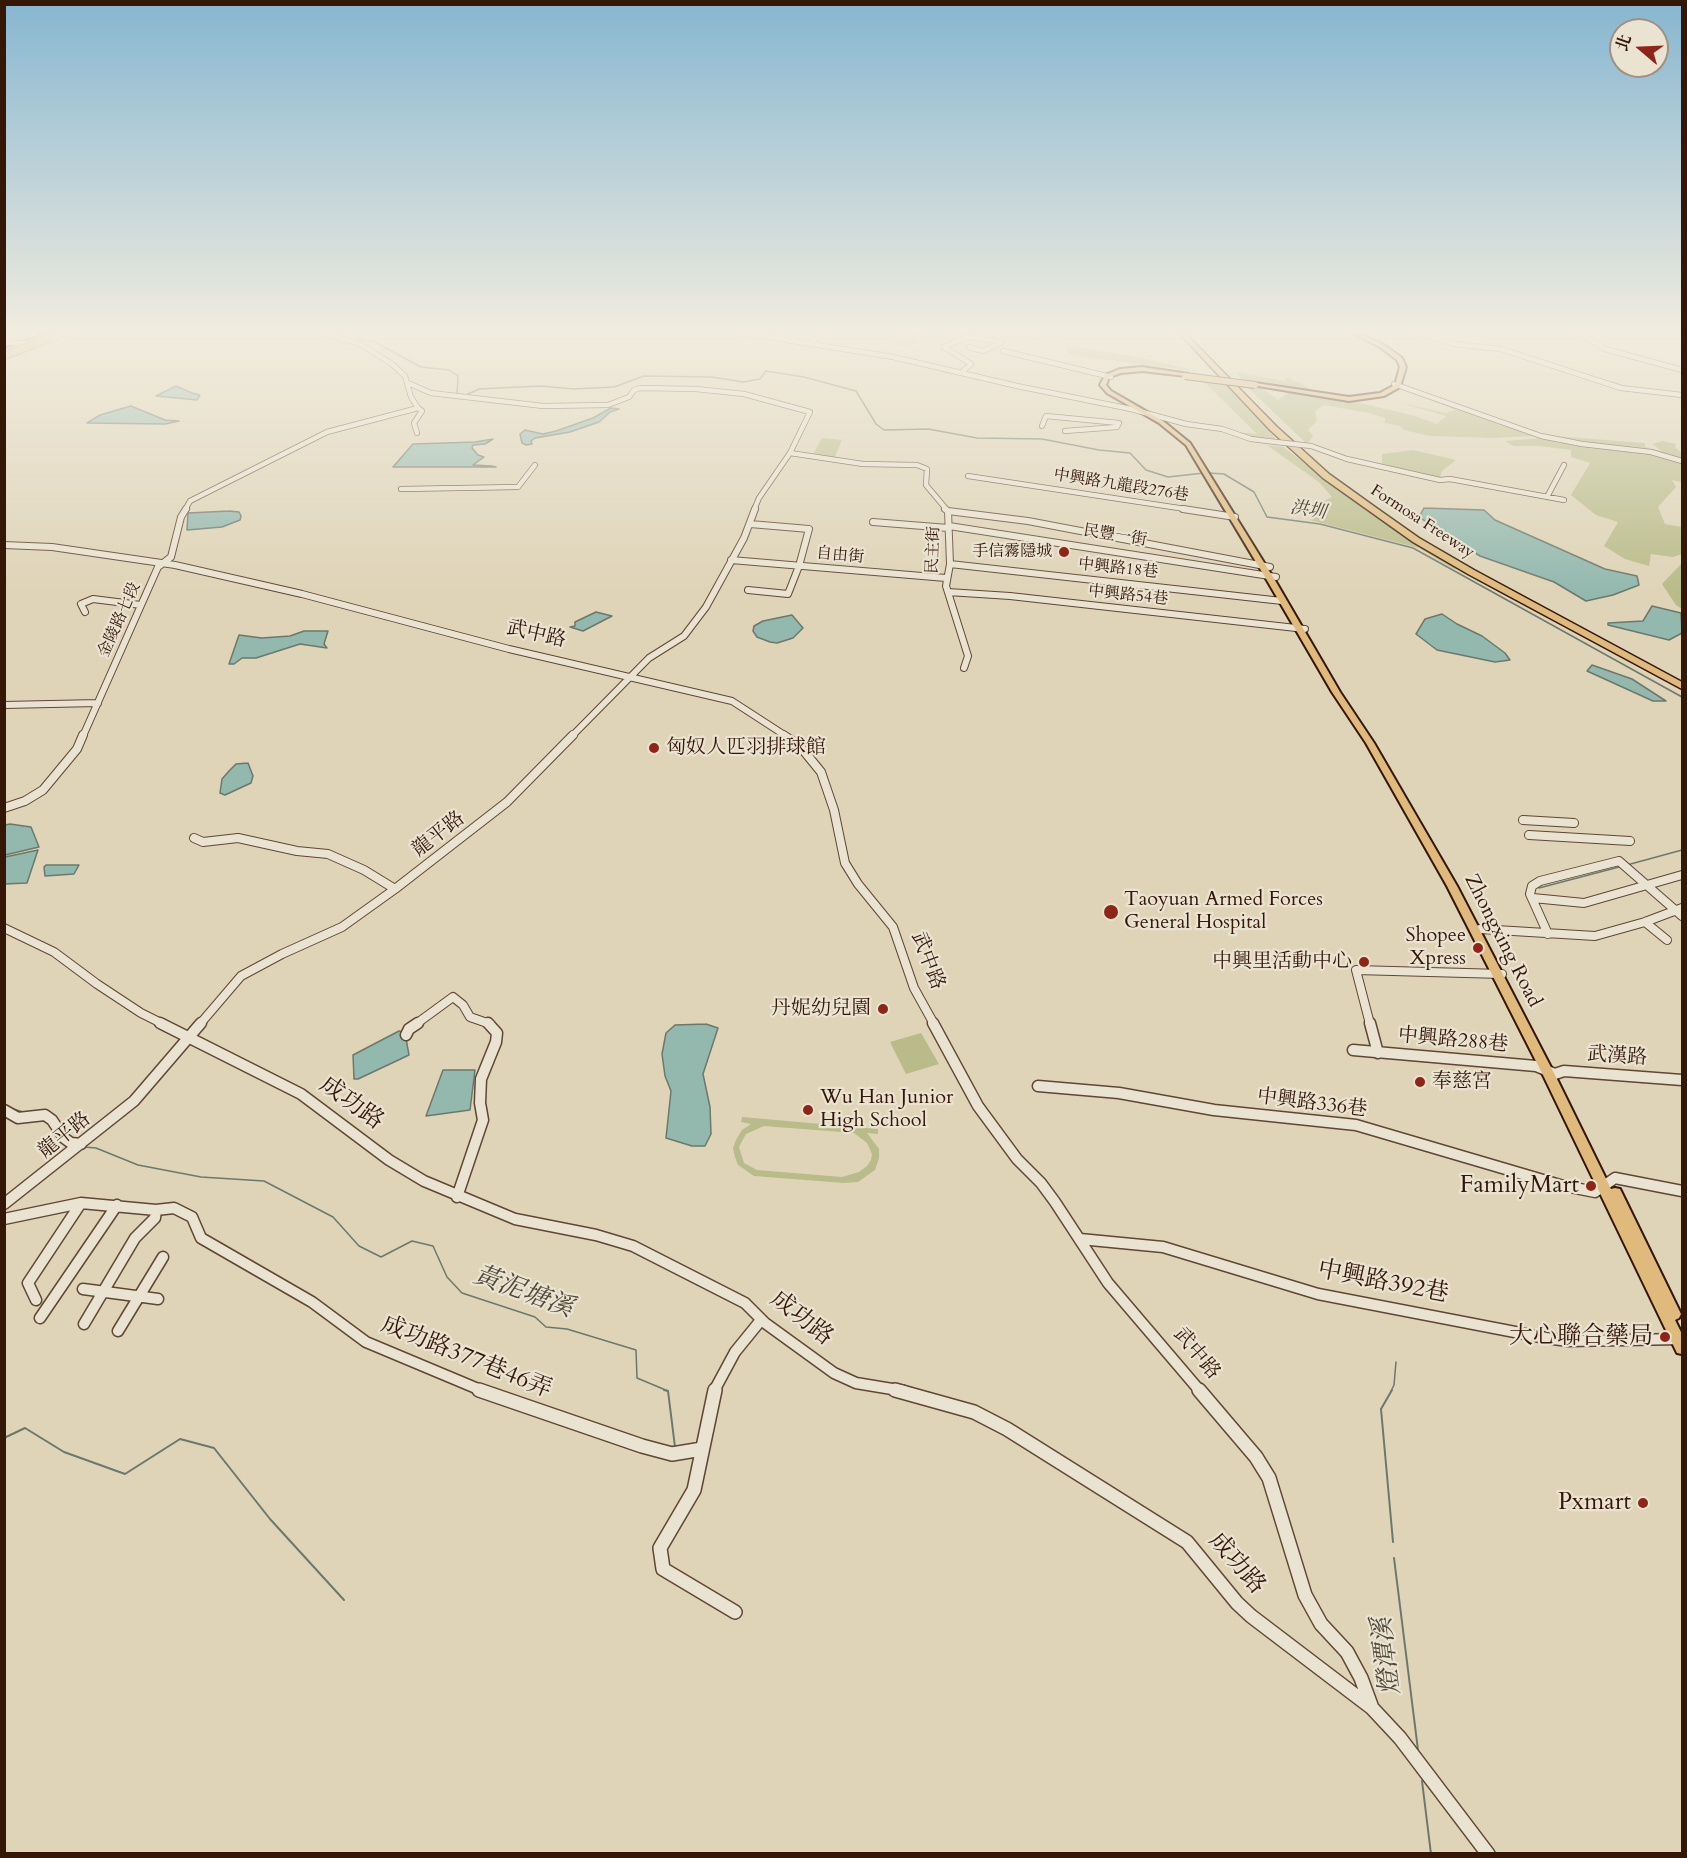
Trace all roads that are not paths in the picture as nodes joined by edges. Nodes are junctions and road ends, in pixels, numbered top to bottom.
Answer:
1 (374, 420) edge
2 (416, 420) edge
3 (806, 420) edge
4 (1043, 420) edge
5 (1079, 420) edge
6 (1158, 420) edge
7 (1172, 420) edge
8 (1265, 420) edge
9 (1275, 420) edge
10 (1495, 420) edge
11 (1042, 426) dead end
12 (1065, 431) dead end
13 (417, 433) dead end
14 (790, 453) junction
15 (1683, 461) edge
16 (535, 465) dead end
17 (1564, 465) dead end
18 (968, 476) dead end
19 (401, 489) dead end
20 (1547, 497) junction
21 (1564, 500) dead end
22 (948, 511) junction
23 (1233, 517) junction
24 (873, 522) dead end
25 (750, 524) junction
26 (949, 527) junction
27 (4, 545) edge
28 (731, 560) junction
29 (164, 563) junction
30 (950, 564) junction
31 (800, 566) junction
32 (1269, 571) junction
33 (946, 578) junction
34 (748, 590) dead end
35 (948, 592) junction
36 (1282, 601) junction
37 (141, 604) junction
38 (84, 612) dead end
39 (1302, 629) junction
40 (964, 668) dead end
41 (630, 678) junction
42 (1683, 679) edge
43 (1683, 686) edge
44 (98, 703) junction
45 (4, 705) edge
46 (4, 808) edge
47 (1523, 820) dead end
48 (1574, 823) dead end
49 (1529, 835) dead end
50 (194, 838) dead end
51 (1630, 841) dead end
52 (1683, 875) edge
53 (1645, 885) junction
54 (395, 889) junction
55 (1533, 898) junction
56 (1678, 909) edge
57 (1683, 916) edge
58 (1646, 922) junction
59 (4, 928) edge
60 (1480, 929) junction
61 (1548, 934) junction
62 (1667, 940) dead end
63 (1499, 974) junction
64 (406, 1035) dead end
65 (190, 1036) junction
66 (1353, 1050) dead end
67 (1378, 1053) junction
68 (1550, 1072) junction
69 (1683, 1080) edge
70 (1038, 1086) dead end
71 (4, 1110) edge
72 (81, 1144) junction
73 (1606, 1183) junction
74 (1683, 1191) edge
75 (457, 1197) junction
76 (81, 1203) junction
77 (4, 1204) edge
78 (117, 1205) junction
79 (156, 1210) junction
80 (4, 1219) edge
81 (1080, 1239) junction
82 (163, 1257) dead end
83 (84, 1289) dead end
84 (103, 1293) junction
85 (139, 1298) junction
86 (158, 1299) dead end
87 (36, 1300) dead end
88 (40, 1318) dead end
89 (762, 1320) junction
90 (84, 1324) dead end
91 (118, 1331) dead end
92 (1681, 1339) edge
93 (702, 1449) junction
94 (735, 1612) dead end
95 (1372, 1708) junction
96 (1488, 1854) edge

1 - 29 street
2 - 13 street
3 - 14 street, 龍平路
4 - 11 street
5 - 12 street
6 - 23 main road
7 - 20 street, bridge
8 - 43 highway, Formosa Freeway
9 - 42 highway, Formosa Freeway
10 - 15 street
14 - 22 street, 民主街
14 - 25 street, 龍平路
16 - 19 street
17 - 20 street
18 - 23 street, 中興路九龍段276巷
20 - 21 street
22 - 26 street, 民主街
22 - 32 street
23 - 32 main road
24 - 26 street, 民豐一街
25 - 28 street, 龍平路
25 - 31 street
26 - 30 street, 民主街
26 - 32 street, 民豐一街
27 - 29 street, 金陵路七段
28 - 31 street, 自由街
28 - 41 street, 龍平路
29 - 37 street, 金陵路七段
29 - 41 street, 武中路
30 - 33 street, 民主街
30 - 36 street, 中興路18巷
31 - 33 street, 自由街
31 - 34 street
32 - 36 main road, Zhongxing Road
32 - 39 main road, Zhongxing Road
33 - 35 street, 民主街
35 - 39 street, 中興路54巷
35 - 40 street, 民主街
36 - 39 main road, Zhongxing Road
37 - 38 street
37 - 44 street, 金陵路七段
39 - 60 main road, Zhongxing Road
39 - 63 main road, Zhongxing Road
41 - 54 street, 龍平路
41 - 81 street, 武中路
44 - 45 street
44 - 46 street, 金陵路七段
47 - 48 street
49 - 51 street
50 - 54 street
52 - 53 street
53 - 55 street
53 - 55 street
53 - 56 street
54 - 65 street, 龍平路
55 - 61 street
56 - 57 street
56 - 58 street
58 - 61 street
58 - 62 street
59 - 65 street, 成功路
60 - 61 street
60 - 63 main road, Zhongxing Road
63 - 67 street
63 - 68 main road, Zhongxing Road
64 - 75 street
65 - 72 street, 龍平路
65 - 75 street, 成功路
66 - 67 street, 中興路288巷
67 - 68 street, 中興路288巷
68 - 69 street, 武漢路
68 - 73 main road, Zhongxing Road
70 - 73 street, 中興路336巷
71 - 72 street
72 - 77 street, 龍平路
73 - 74 street
73 - 92 main road, Zhongxing Road
75 - 89 street, 成功路
76 - 78 street
76 - 80 street
76 - 87 street
78 - 79 street
78 - 88 street
79 - 84 street
79 - 93 street, 成功路377巷46弄
81 - 92 street, 中興路392巷
81 - 95 street, 武中路
82 - 85 street
83 - 84 street
84 - 85 street
84 - 90 street
85 - 86 street
85 - 91 street
89 - 93 street
89 - 95 street, 成功路
93 - 94 street
95 - 96 street, 成功路

